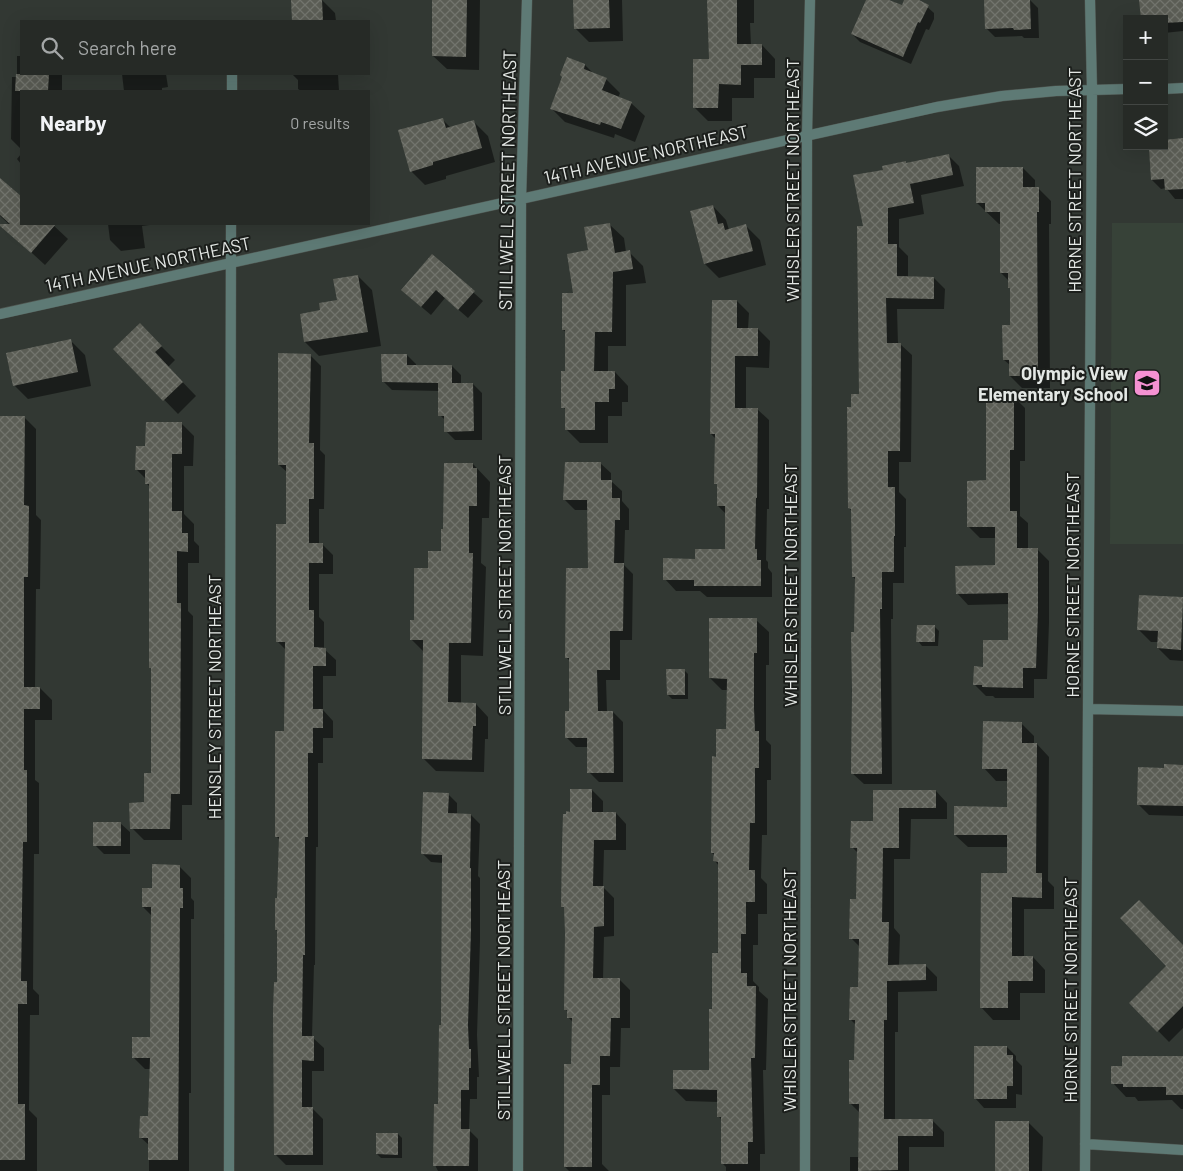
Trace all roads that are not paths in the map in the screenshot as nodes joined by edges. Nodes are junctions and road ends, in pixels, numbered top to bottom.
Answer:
1 (527, 0) edge
2 (810, 0) edge
3 (1090, 0) edge
4 (232, 75) edge
5 (1183, 88) edge
6 (1168, 89) edge
7 (232, 90) edge
8 (1092, 90) junction
9 (1123, 90) edge
10 (808, 135) junction
11 (521, 199) junction
12 (231, 225) edge
13 (231, 263) junction
14 (0, 314) edge
15 (1088, 709) junction
16 (1183, 711) edge
17 (1085, 1144) junction
18 (1183, 1150) edge
19 (229, 1171) edge
20 (518, 1171) edge
21 (805, 1171) edge
22 (1085, 1171) edge

1 - 11 street, STILLWELL STREET NORTHEAST
2 - 10 street, WHISLER STREET NORTHEAST
3 - 8 street, HORNE STREET NORTHEAST
4 - 7 street
5 - 6 street
8 - 9 street, 14TH AVENUE NORTHEAST
8 - 10 street, 14TH AVENUE NORTHEAST
8 - 15 street, HORNE STREET NORTHEAST
10 - 11 street, 14TH AVENUE NORTHEAST
10 - 21 street, WHISLER STREET NORTHEAST
11 - 13 street, 14TH AVENUE NORTHEAST
11 - 20 street, STILLWELL STREET NORTHEAST
12 - 13 street, HENSLEY STREET NORTHEAST
13 - 14 street, 14TH AVENUE NORTHEAST
13 - 19 street, HENSLEY STREET NORTHEAST
15 - 16 street
15 - 17 street, HORNE STREET NORTHEAST
17 - 18 street
17 - 22 street, HORNE STREET NORTHEAST

